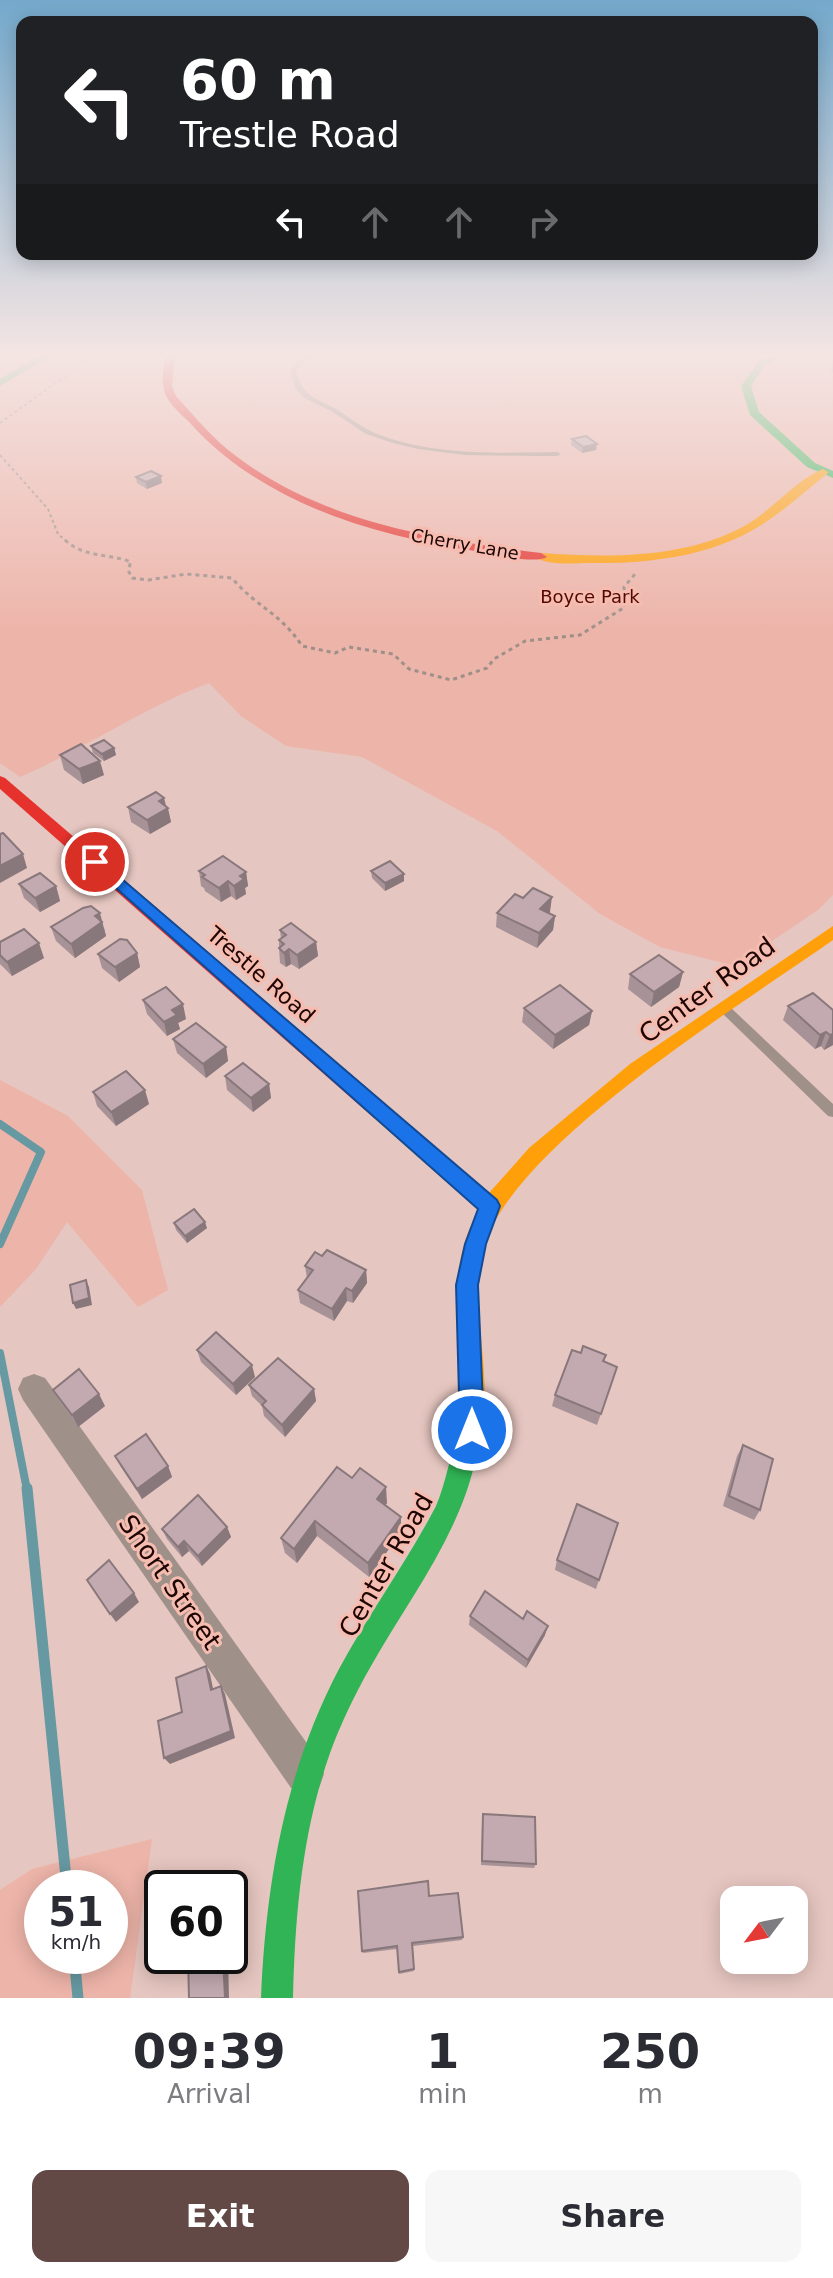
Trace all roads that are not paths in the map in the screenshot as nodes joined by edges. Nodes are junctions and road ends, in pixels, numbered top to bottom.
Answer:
1 (223, 447) edge
2 (432, 447) edge
3 (796, 447) edge
4 (557, 454) dead end
5 (828, 473) edge
6 (0, 781) edge
7 (833, 932) edge
8 (723, 1008) junction
9 (833, 1112) edge
10 (489, 1206) junction
11 (34, 1389) dead end
12 (306, 1776) junction
13 (277, 1998) edge

1 - 5 street, Cherry Lane
2 - 4 lane
3 - 5 street
6 - 10 street, Trestle Road
7 - 8 street, Center Road
8 - 9 lane
8 - 10 street, Center Road
10 - 12 street, Center Road
11 - 12 street, Short Street
12 - 13 street, Center Road

